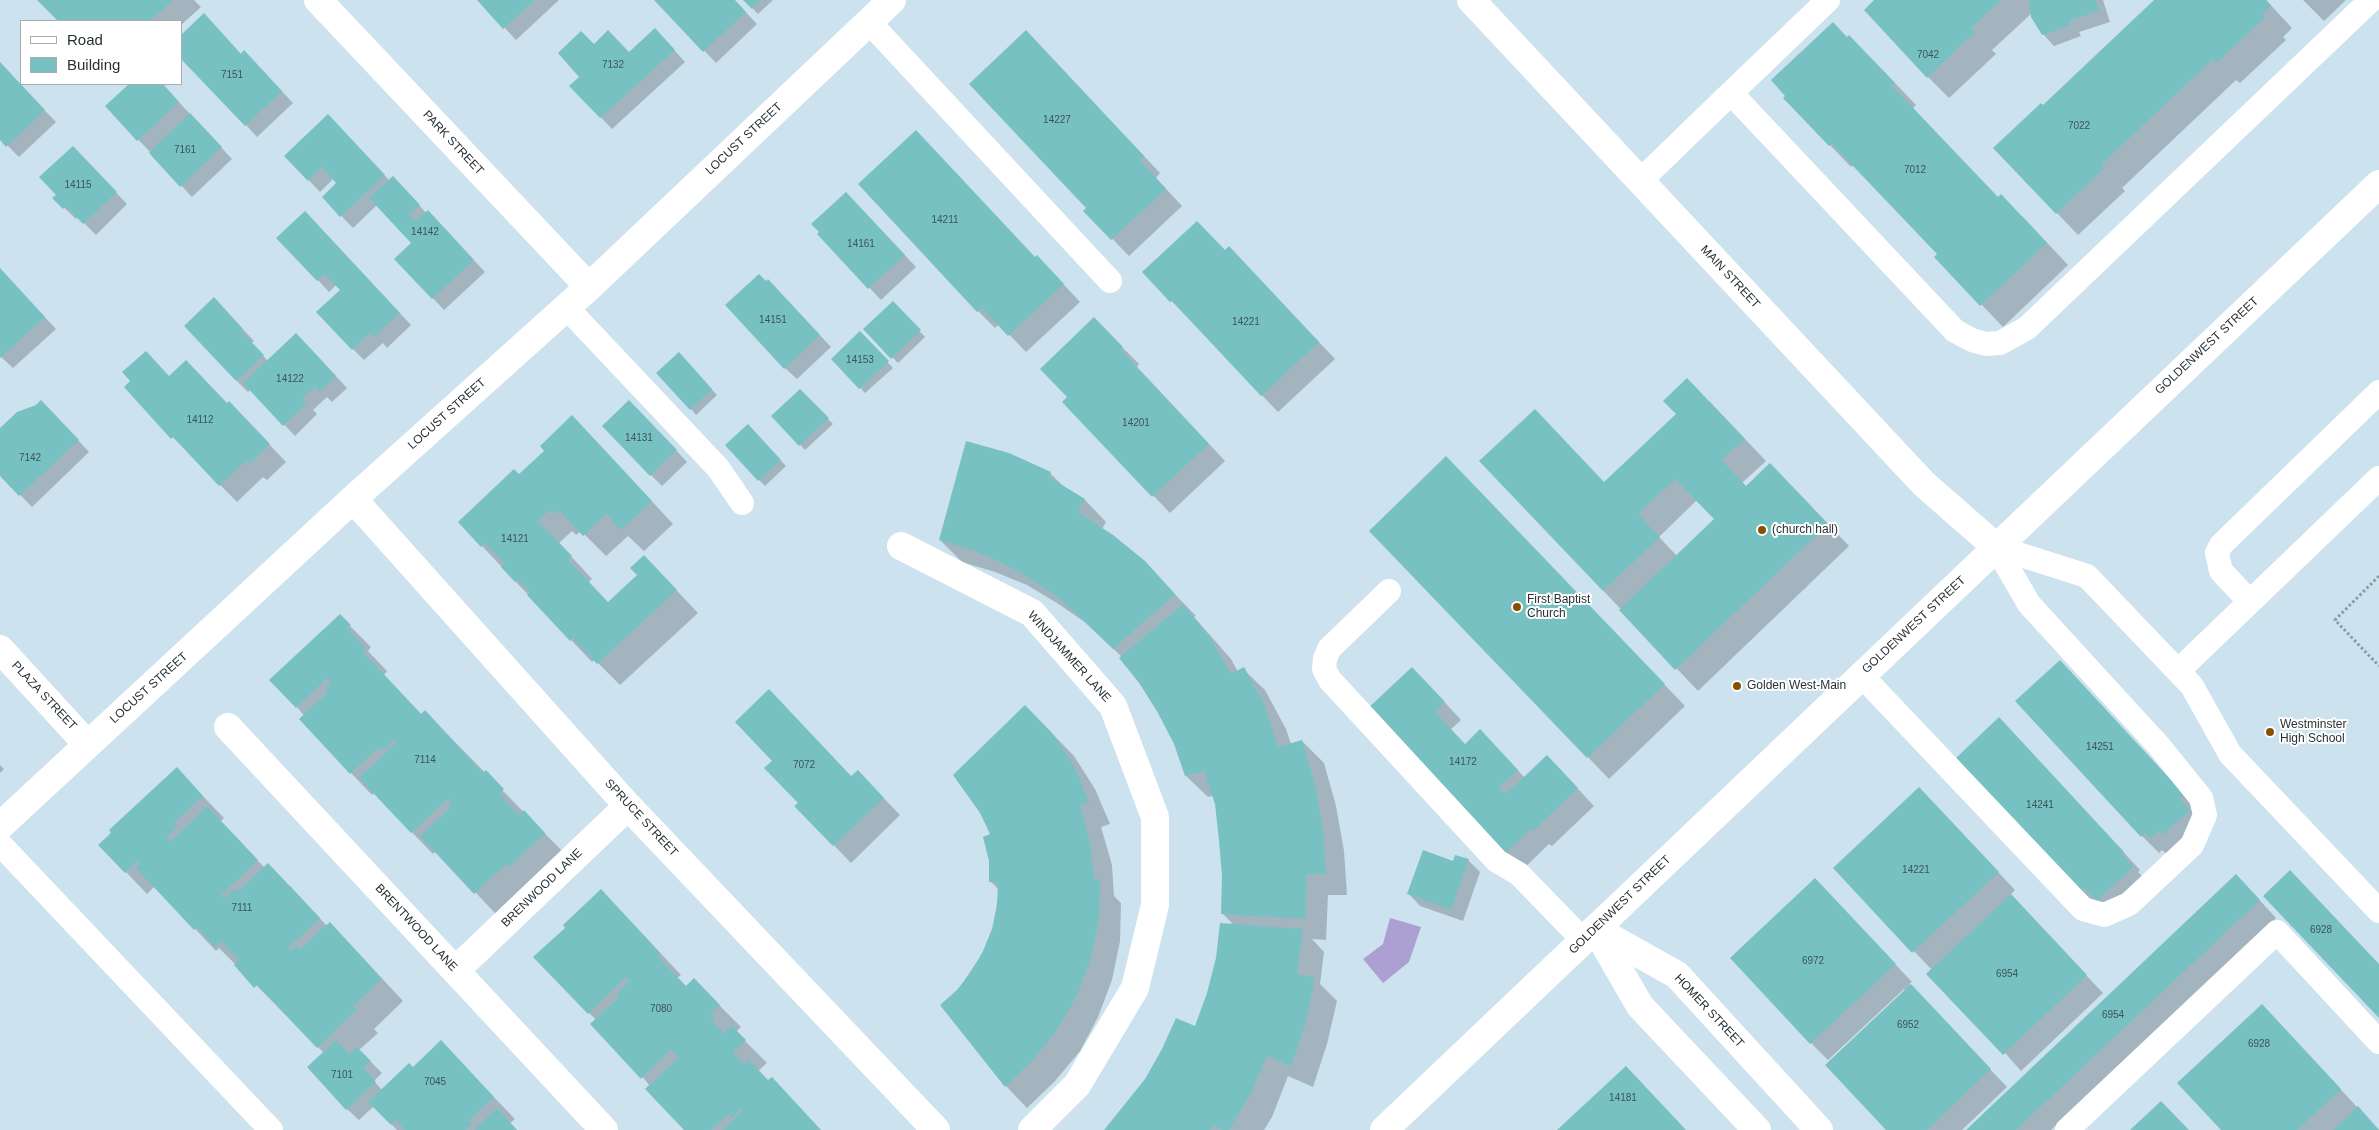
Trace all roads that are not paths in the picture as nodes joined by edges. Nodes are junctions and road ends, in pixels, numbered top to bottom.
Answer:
1 (318, 0) edge
2 (892, 0) edge
3 (1470, 0) edge
4 (1828, 0) edge
5 (2371, 0) edge
6 (869, 22) junction
7 (1732, 93) junction
8 (1640, 181) junction
9 (2379, 184) edge
10 (1110, 281) dead end
11 (589, 287) junction
12 (566, 307) junction
13 (2379, 392) edge
14 (2379, 478) edge
15 (353, 500) junction
16 (742, 503) dead end
17 (901, 546) dead end
18 (1996, 547) junction
19 (1389, 592) dead end
20 (2250, 602) junction
21 (0, 649) edge
22 (2178, 671) junction
23 (1861, 675) junction
24 (228, 727) dead end
25 (88, 744) junction
26 (628, 806) junction
27 (0, 826) edge
28 (0, 844) edge
29 (2379, 911) edge
30 (1589, 934) junction
31 (456, 970) junction
32 (2379, 1042) edge
33 (270, 1130) edge
34 (604, 1130) edge
35 (936, 1130) edge
36 (1032, 1130) edge
37 (1384, 1130) edge
38 (1757, 1130) edge
39 (1819, 1130) edge
40 (2067, 1130) edge

1 - 11 street, PARK STREET
2 - 6 street, LOCUST STREET
3 - 8 street, MAIN STREET
4 - 7 lane
5 - 7 lane
6 - 10 lane
6 - 11 street, LOCUST STREET
7 - 8 lane
8 - 18 street, MAIN STREET
9 - 18 street, GOLDENWEST STREET
11 - 12 street, LOCUST STREET
12 - 15 street, LOCUST STREET
12 - 16 lane
13 - 20 lane
14 - 20 lane
15 - 25 street, LOCUST STREET
15 - 26 street, SPRUCE STREET
17 - 36 street, WINDJAMMER LANE
18 - 22 lane
18 - 23 street, GOLDENWEST STREET
18 - 23 lane
19 - 30 lane
20 - 22 lane
21 - 25 street, PLAZA STREET
22 - 29 lane
23 - 30 street, GOLDENWEST STREET
24 - 31 street, BRENTWOOD LANE
25 - 27 street, LOCUST STREET
26 - 31 street, BRENWOOD LANE
26 - 35 street, SPRUCE STREET
28 - 33 lane
30 - 37 street, GOLDENWEST STREET
30 - 38 street
30 - 39 street, HOMER STREET
31 - 34 street, BRENTWOOD LANE
32 - 40 lane

